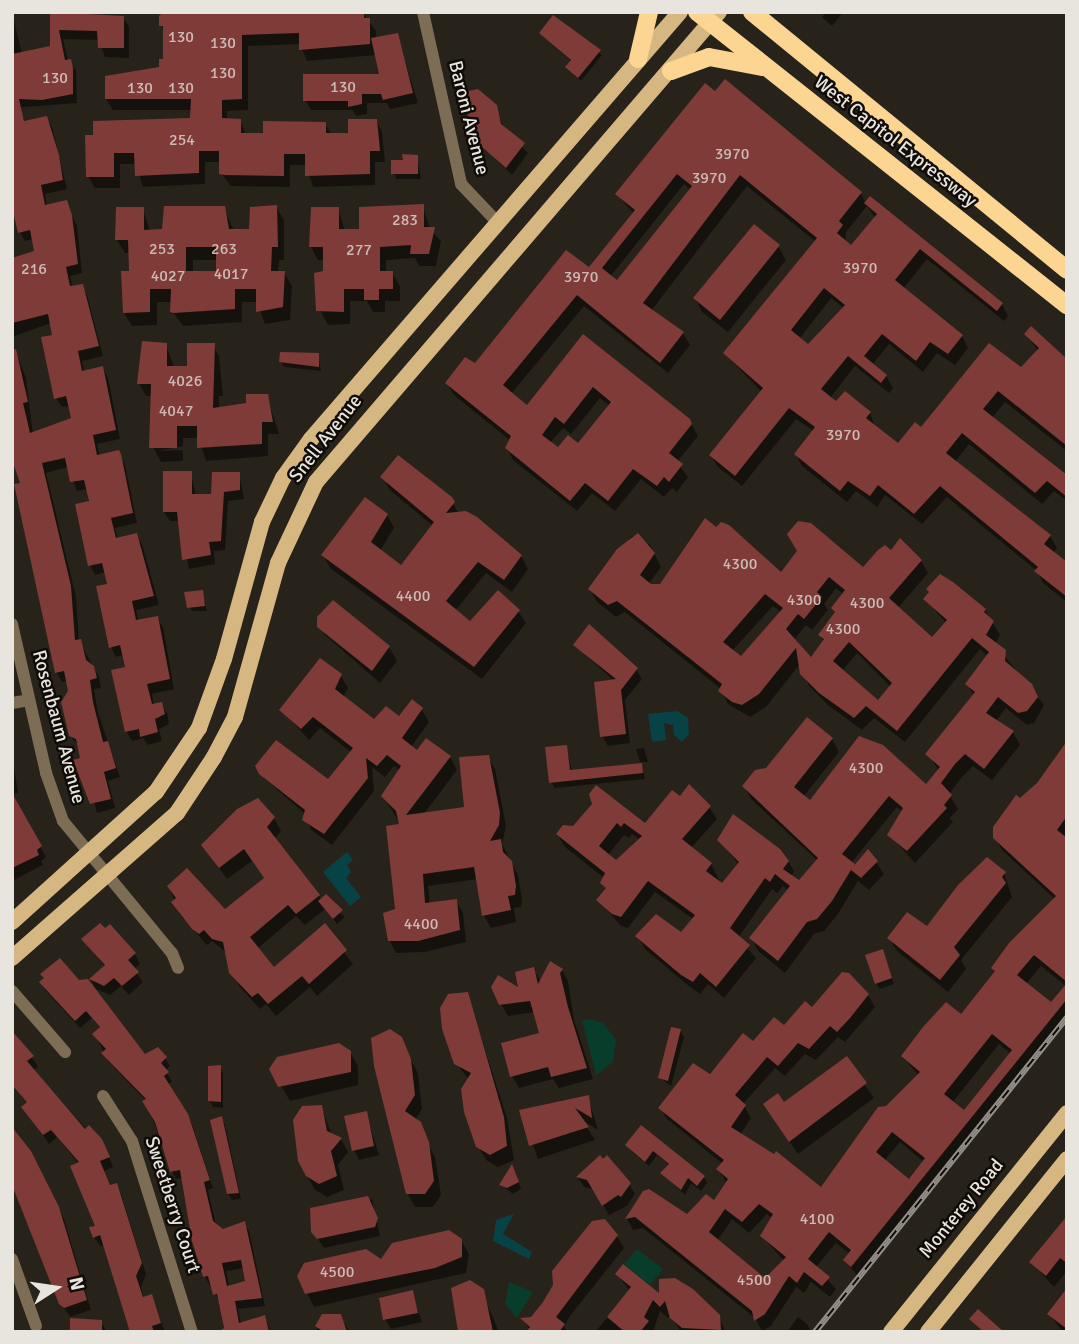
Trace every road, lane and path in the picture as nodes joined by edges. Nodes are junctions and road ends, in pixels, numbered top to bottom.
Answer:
1 (423, 12) edge
2 (649, 12) edge
3 (680, 12) edge
4 (752, 12) edge
5 (773, 12) edge
6 (709, 16) edge
7 (794, 46) junction
8 (638, 59) junction
9 (765, 67) junction
10 (671, 71) junction
11 (497, 222) junction
12 (1067, 270) edge
13 (1067, 305) edge
14 (12, 624) edge
15 (29, 700) junction
16 (12, 703) edge
17 (90, 855) junction
18 (108, 877) junction
19 (12, 922) edge
20 (12, 958) edge
21 (178, 968) dead end
22 (12, 991) edge
23 (65, 1052) dead end
24 (103, 1096) dead end
25 (1067, 1113) edge
26 (1067, 1159) edge
27 (12, 1259) edge
28 (36, 1326) dead end
29 (192, 1332) edge
30 (891, 1332) edge
31 (928, 1332) edge

1 - 11 street, Baroni Avenue
2 - 8 highway
3 - 8 main road, Snell Avenue
4 - 7 highway, West Capitol Expressway
5 - 7 highway
6 - 9 highway, West Capitol Expressway
6 - 10 main road, Snell Avenue
7 - 12 highway, West Capitol Expressway
8 - 11 main road, Snell Avenue
9 - 10 highway
9 - 13 highway, West Capitol Expressway
10 - 18 main road, Snell Avenue
11 - 17 main road, Snell Avenue
14 - 15 street, Rosenbaum Avenue
15 - 16 street
15 - 17 street, Rosenbaum Avenue
17 - 18 street, Rosenbaum Avenue
17 - 19 main road, Snell Avenue
18 - 20 main road, Snell Avenue
18 - 21 street, Rosenbaum Avenue
22 - 23 street
24 - 29 street, Sweetberry Court
25 - 30 main road, Monterey Road
26 - 31 main road
27 - 28 street

